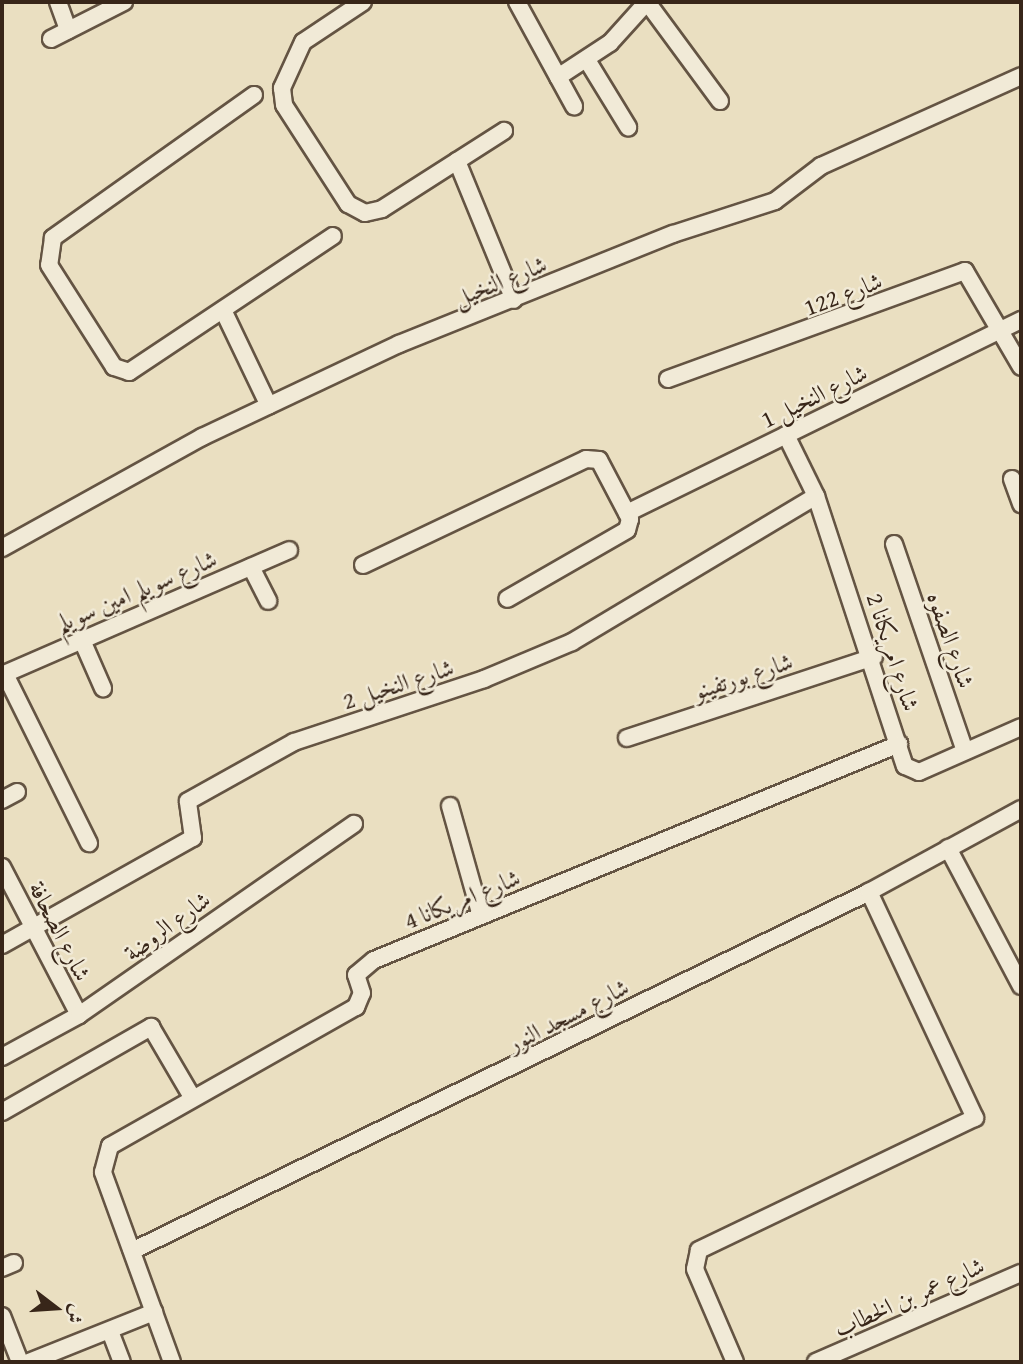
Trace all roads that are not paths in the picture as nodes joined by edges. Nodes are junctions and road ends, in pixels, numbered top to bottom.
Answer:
1 (58, 2) edge
2 (124, 2) edge
3 (363, 2) edge
4 (517, 2) edge
5 (647, 2) edge
6 (68, 30) junction
7 (51, 39) dead end
8 (587, 60) junction
9 (1021, 76) edge
10 (558, 77) junction
11 (254, 95) dead end
12 (720, 101) dead end
13 (574, 106) dead end
14 (628, 127) dead end
15 (504, 131) dead end
16 (457, 161) junction
17 (333, 236) dead end
18 (514, 300) junction
19 (223, 310) junction
20 (1021, 320) edge
21 (1003, 329) junction
22 (1021, 367) edge
23 (668, 379) dead end
24 (269, 406) junction
25 (786, 435) junction
26 (1012, 479) dead end
27 (816, 496) junction
28 (1021, 504) edge
29 (627, 513) junction
30 (894, 544) dead end
31 (2, 548) edge
32 (289, 551) dead end
33 (363, 565) dead end
34 (251, 566) junction
35 (507, 599) dead end
36 (268, 601) dead end
37 (81, 638) junction
38 (874, 656) junction
39 (3, 674) edge
40 (103, 688) dead end
41 (1021, 727) edge
42 (627, 738) dead end
43 (898, 744) junction
44 (965, 751) junction
45 (17, 792) dead end
46 (2, 800) edge
47 (450, 806) dead end
48 (1021, 809) edge
49 (354, 824) dead end
50 (89, 843) dead end
51 (948, 848) junction
52 (2, 867) edge
53 (869, 892) junction
54 (481, 916) junction
55 (34, 930) junction
56 (2, 945) edge
57 (1021, 986) edge
58 (79, 1015) junction
59 (2, 1057) edge
60 (192, 1097) junction
61 (2, 1112) edge
62 (132, 1251) junction
63 (1021, 1273) edge
64 (154, 1312) junction
65 (2, 1316) edge
66 (110, 1331) junction
67 (56, 1356) edge
68 (20, 1362) edge
69 (29, 1362) edge
70 (121, 1362) edge
71 (172, 1362) edge
72 (735, 1362) edge
73 (816, 1362) edge

1 - 6 street
2 - 6 street
3 - 16 street
4 - 10 street
5 - 8 street
5 - 12 street
6 - 7 street
8 - 10 street
8 - 14 street
9 - 18 street, شارع النخيل
10 - 13 street
11 - 19 street
15 - 16 street
16 - 18 street
17 - 19 street
18 - 24 street, شارع النخيل
19 - 24 street
20 - 21 street, شارع النخيل 1
21 - 22 street
21 - 23 street, شارع 122
21 - 25 street, شارع النخيل 1
24 - 31 street, شارع النخيل
25 - 27 street, شارع امريكانا 2
25 - 29 street, شارع النخيل 1
26 - 28 street
27 - 38 street, شارع امريكانا 2
27 - 55 street, شارع النخيل 2
29 - 33 street
29 - 35 street
30 - 44 street, شارع الصفوه
32 - 34 street, شارع سويلم امين سويلم
34 - 36 street
34 - 37 street, شارع سويلم امين سويلم
37 - 39 street, شارع سويلم امين سويلم
37 - 40 street
38 - 42 street, شارع بورتفينو
38 - 43 street, شارع امريكانا 2
39 - 50 street
41 - 44 street, شارع امريكانا 2
43 - 44 street, شارع امريكانا 2
43 - 54 street, شارع امريكانا 4
45 - 46 street
47 - 54 street
48 - 51 street, شارع مسجد النور
49 - 58 street, شارع الروضة
51 - 53 street, شارع مسجد النور
51 - 57 street
52 - 55 street, شارع الصحافة
53 - 62 street, شارع مسجد النور
53 - 72 street
54 - 60 street, شارع امريكانا 4
55 - 56 street
55 - 58 street, شارع الصحافة
58 - 59 street, شارع الروضة
60 - 61 street
60 - 62 street, شارع امريكانا 4
62 - 64 street
63 - 73 street, شارع عمر بن الخطاب
64 - 66 street
64 - 71 street
65 - 68 street
66 - 67 street
66 - 70 street
67 - 69 street

